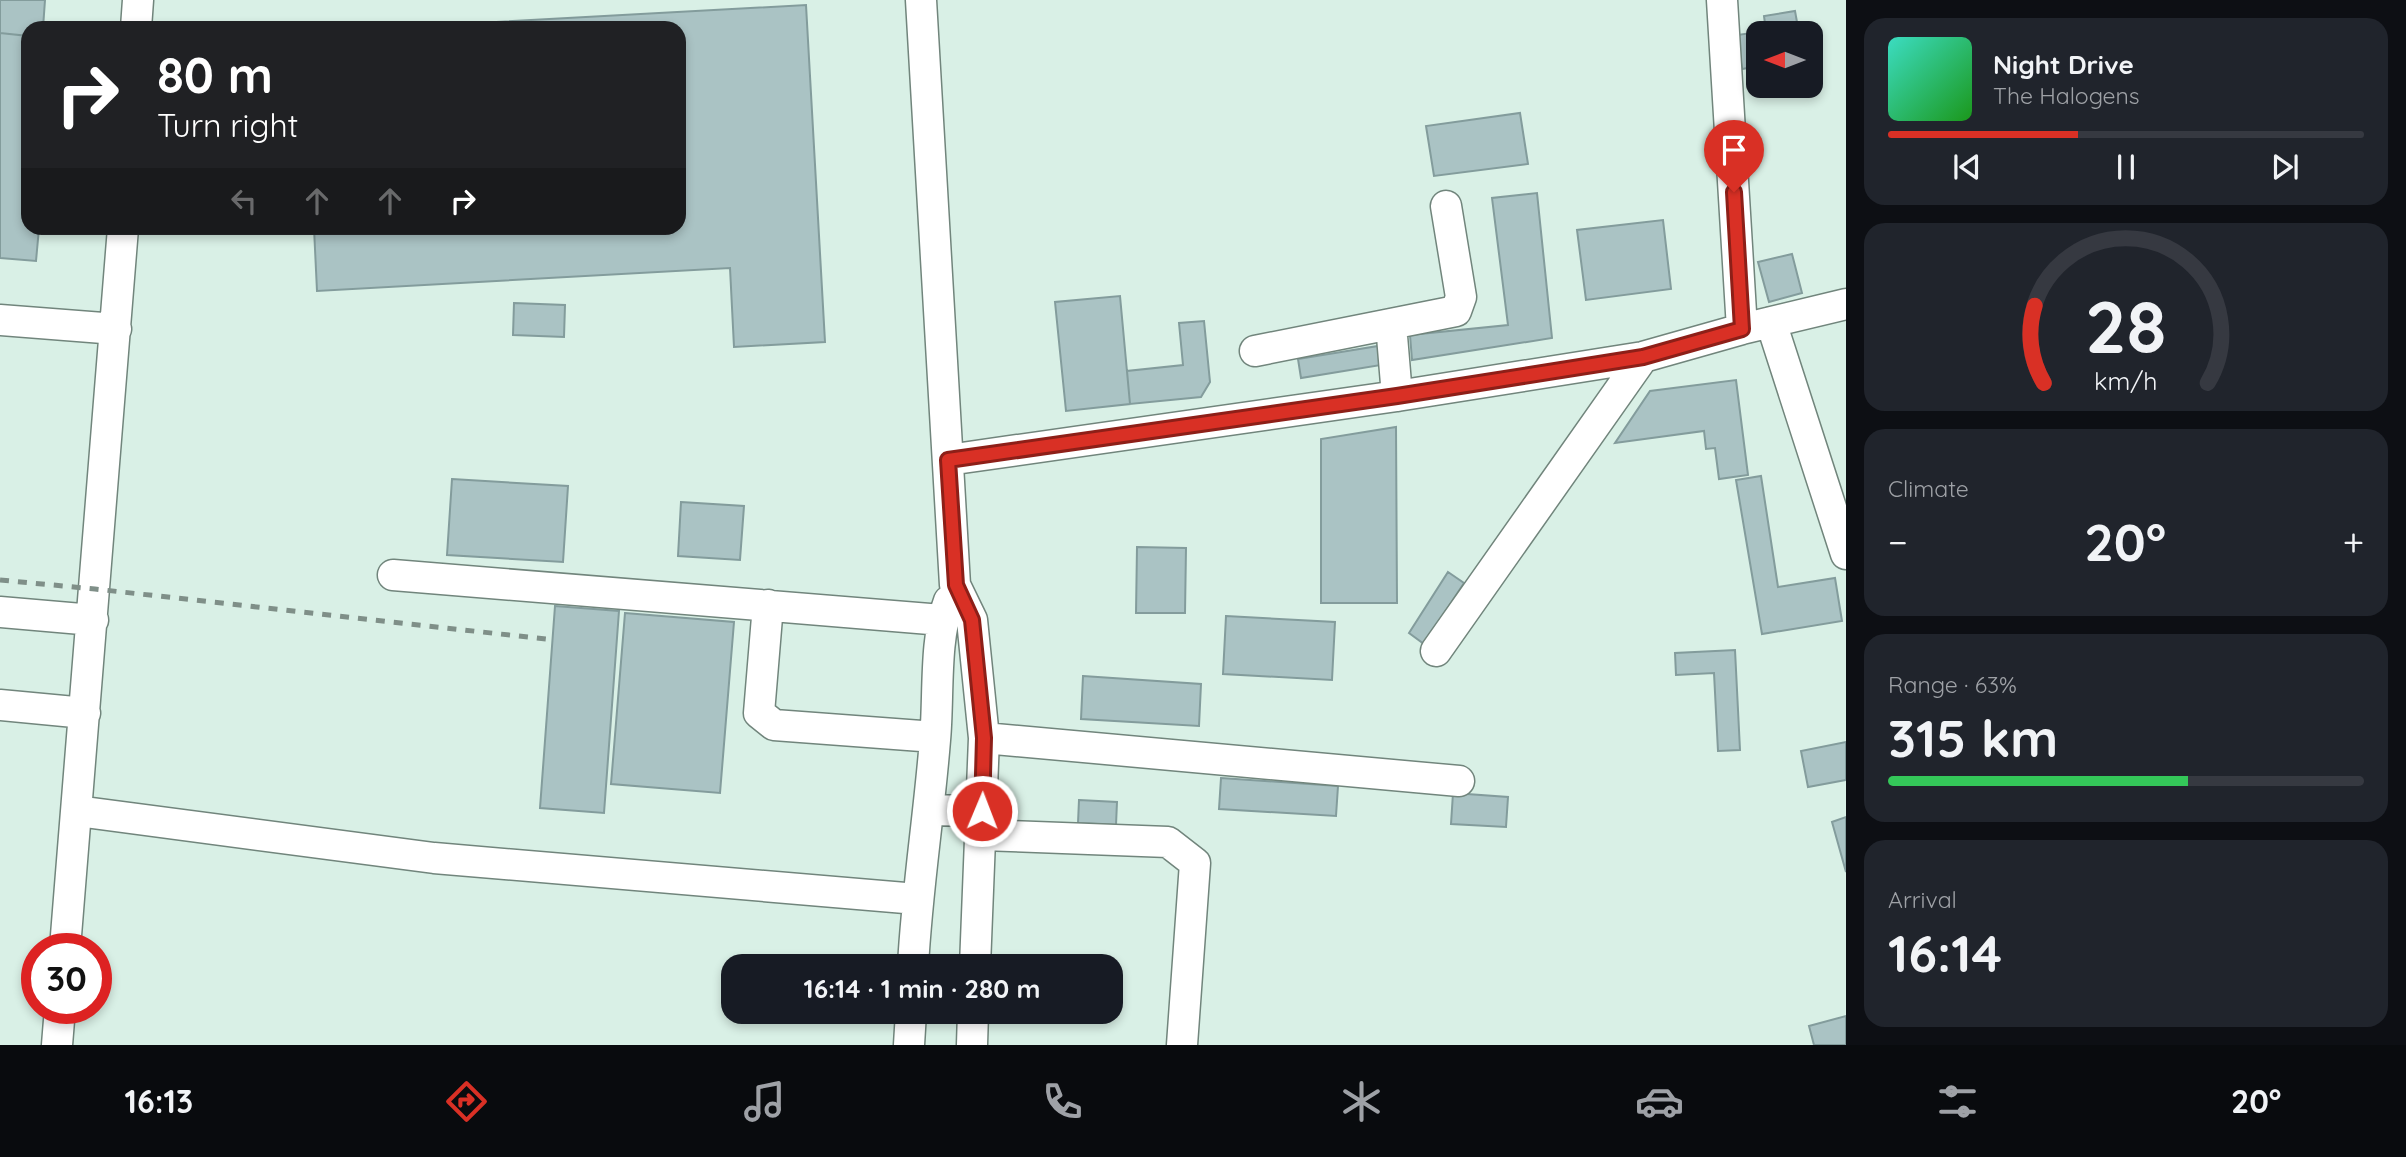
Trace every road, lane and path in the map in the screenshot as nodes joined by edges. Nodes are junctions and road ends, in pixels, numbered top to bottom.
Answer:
1 (138, 0) edge
2 (921, 0) edge
3 (1723, 0) edge
4 (136, 21) edge
5 (1447, 206) dead end
6 (123, 235) edge
7 (1846, 304) edge
8 (0, 320) edge
9 (1771, 321) junction
10 (1391, 324) junction
11 (116, 329) junction
12 (1742, 329) junction
13 (1255, 351) dead end
14 (1643, 357) junction
15 (1397, 396) junction
16 (948, 460) junction
17 (1846, 554) edge
18 (393, 575) dead end
19 (956, 585) junction
20 (768, 606) junction
21 (0, 612) edge
22 (93, 620) junction
23 (942, 620) junction
24 (1436, 651) dead end
25 (0, 705) edge
26 (85, 713) junction
27 (935, 737) junction
28 (984, 738) junction
29 (1459, 781) dead end
30 (929, 810) junction
31 (77, 811) junction
32 (982, 823) junction
33 (917, 899) junction
34 (66, 933) edge
35 (915, 954) edge
36 (976, 954) edge
37 (59, 1024) edge
38 (910, 1024) edge
39 (973, 1024) edge
40 (57, 1045) edge
41 (909, 1045) edge
42 (972, 1045) edge
43 (1182, 1045) edge

1 - 4 street
2 - 16 street
3 - 12 street
5 - 10 street
6 - 11 street
7 - 9 street
8 - 11 street
9 - 12 street
9 - 17 street
10 - 13 street
10 - 15 street
11 - 22 street
12 - 14 street
14 - 15 street
14 - 24 street
15 - 16 street
16 - 19 street
18 - 20 street
19 - 23 street
19 - 28 street
20 - 23 street
20 - 27 street
21 - 22 street
22 - 26 street
23 - 27 street
25 - 26 street
26 - 31 street
27 - 30 street
28 - 29 street
28 - 32 street
30 - 32 street
30 - 33 street
31 - 33 street
31 - 34 street
32 - 36 street
32 - 43 street
33 - 35 street
37 - 40 street
38 - 41 street
39 - 42 street

